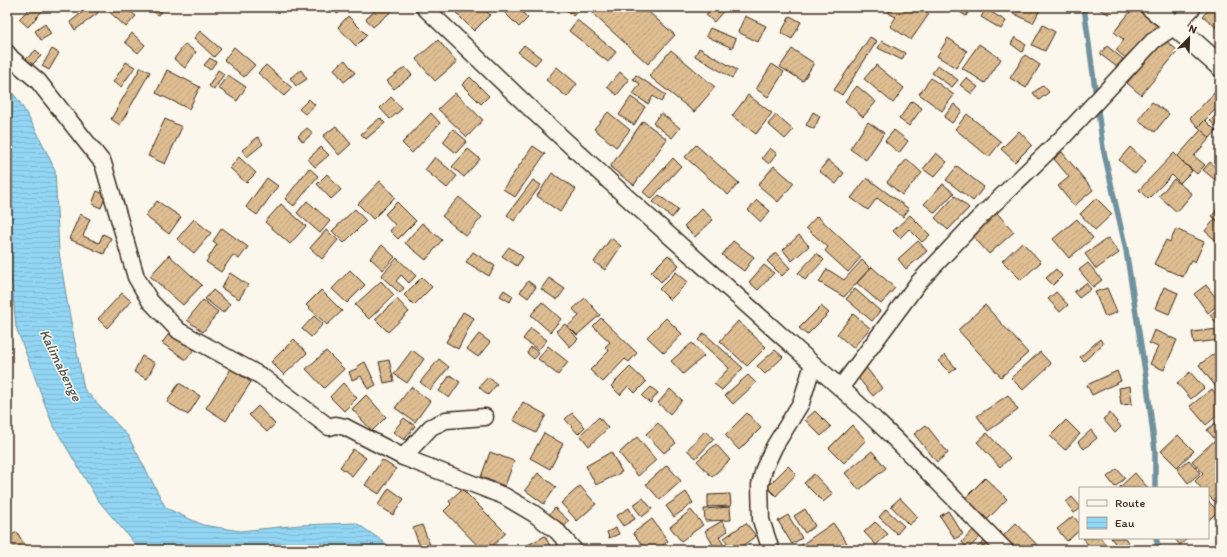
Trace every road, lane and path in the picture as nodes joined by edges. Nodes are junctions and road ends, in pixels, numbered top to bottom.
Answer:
1 (424, 7) edge
2 (1151, 7) edge
3 (1194, 7) edge
4 (1176, 26) junction
5 (7, 53) edge
6 (1220, 66) edge
7 (813, 364) junction
8 (840, 387) junction
9 (485, 417) dead end
10 (403, 456) junction
11 (574, 550) edge
12 (771, 550) edge
13 (1005, 550) edge

1 - 7 street
2 - 4 street
3 - 4 street
4 - 6 street
4 - 8 street
5 - 10 street
7 - 8 street
7 - 12 street
8 - 13 street
9 - 10 street
10 - 11 street

